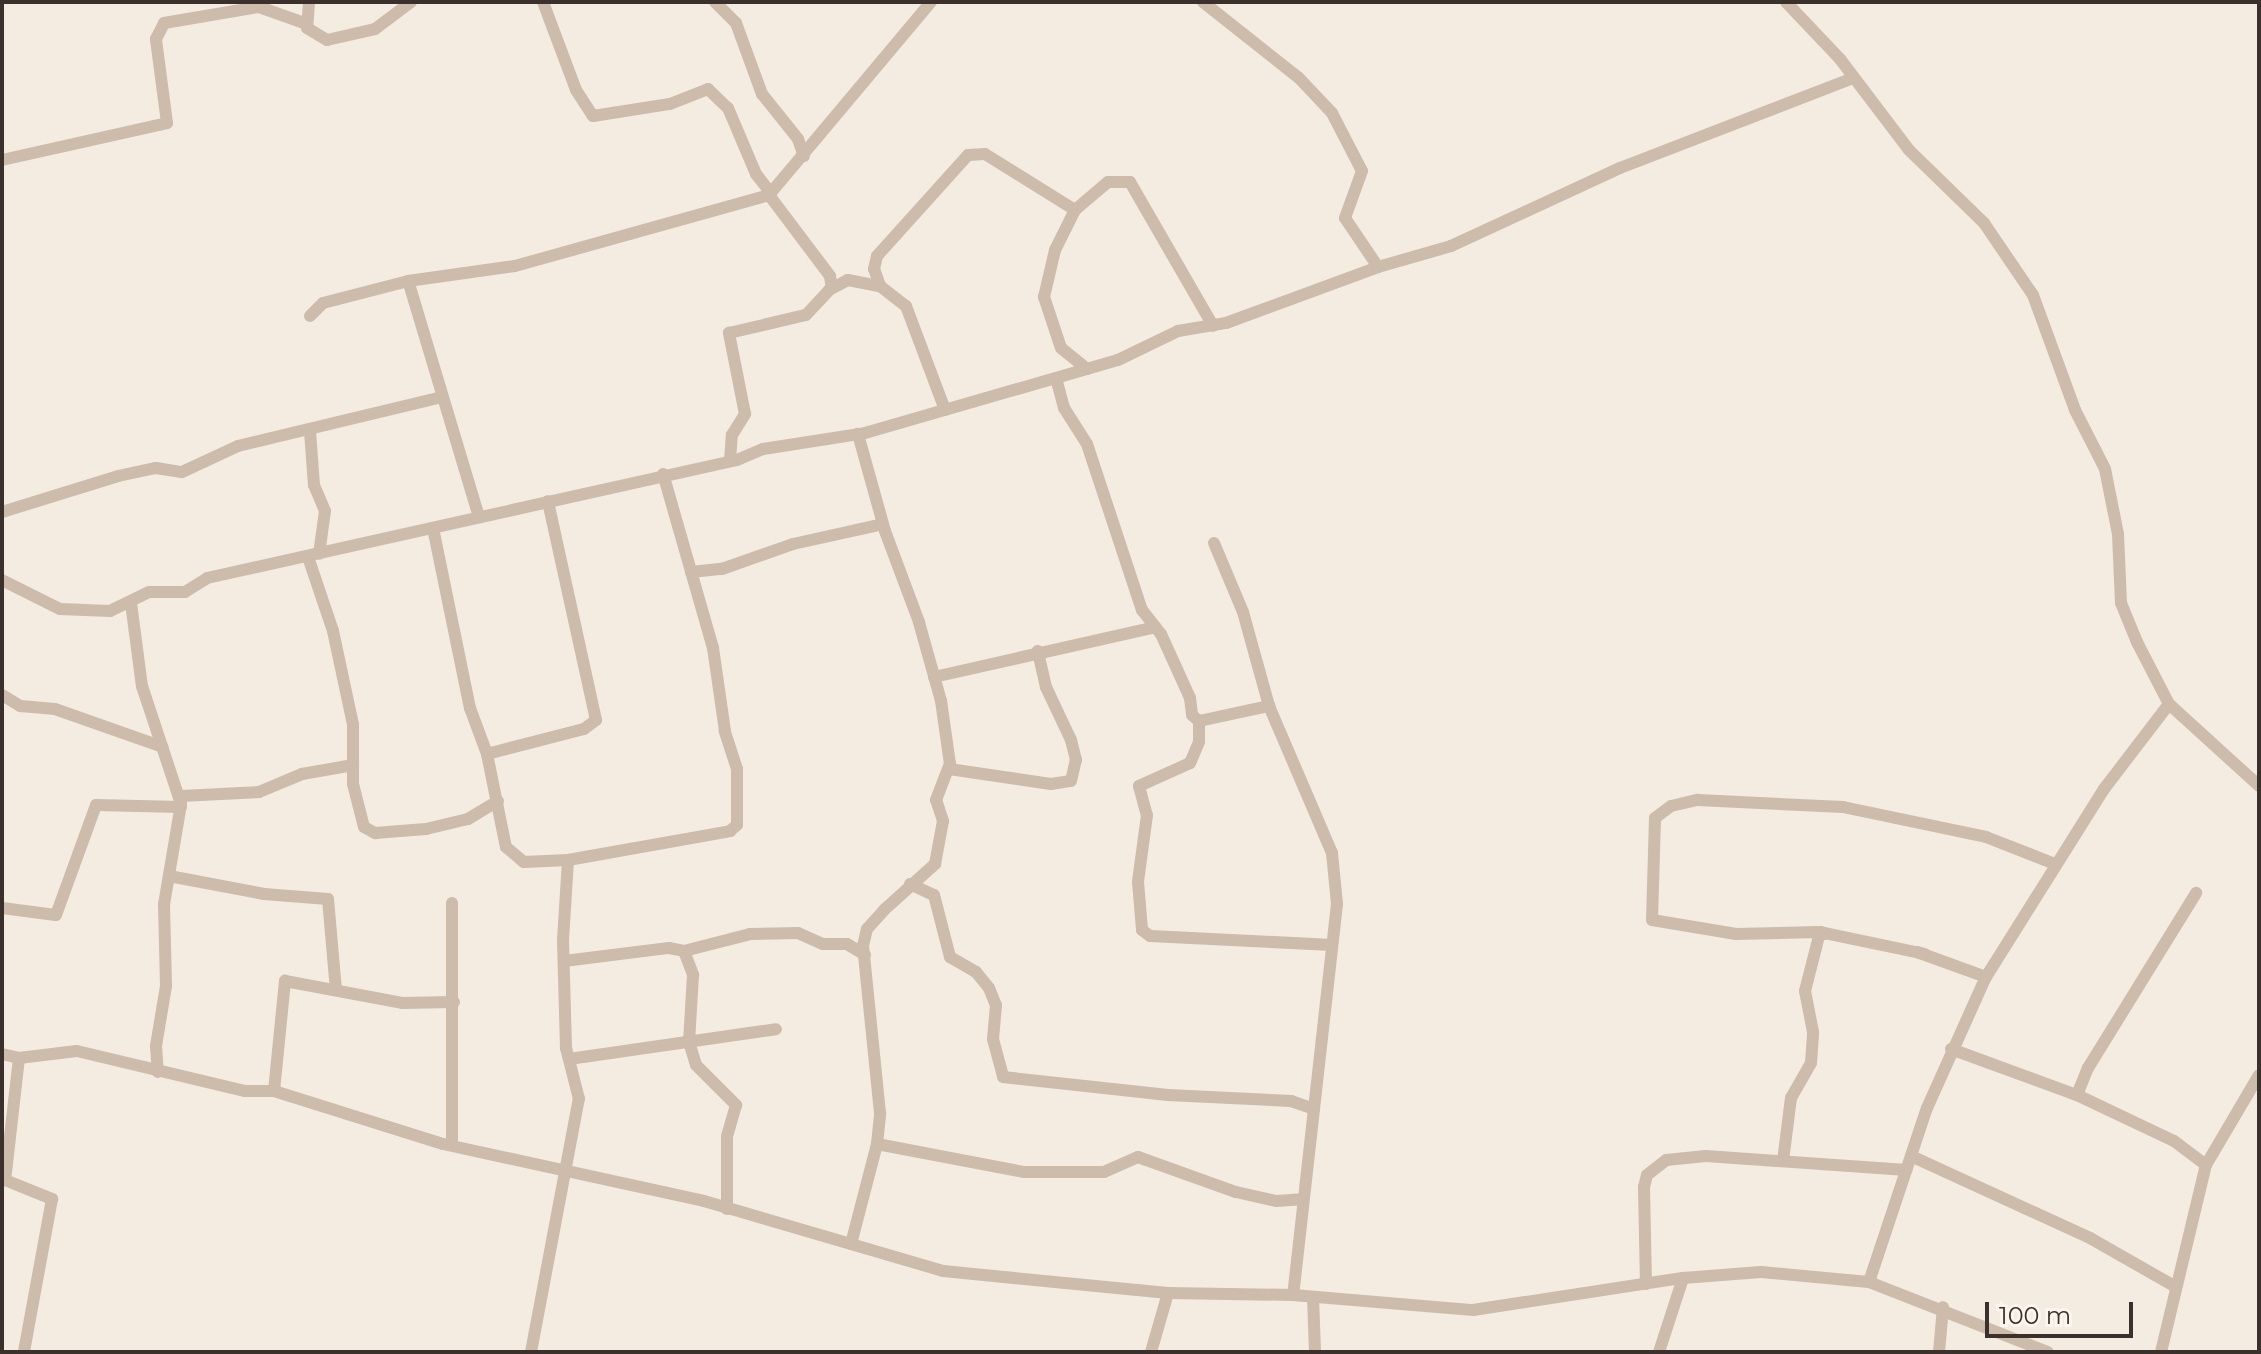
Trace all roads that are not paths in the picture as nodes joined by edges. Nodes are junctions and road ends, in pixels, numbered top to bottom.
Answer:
1 (309, 2) edge
2 (411, 2) edge
3 (543, 2) edge
4 (715, 2) edge
5 (931, 2) edge
6 (1203, 2) edge
7 (1786, 2) edge
8 (307, 24) junction
9 (1853, 78) junction
10 (804, 156) junction
11 (2, 160) edge
12 (770, 194) junction
13 (1075, 210) junction
14 (1378, 267) junction
15 (408, 281) junction
16 (880, 286) junction
17 (832, 288) junction
18 (310, 316) dead end
19 (1213, 326) junction
20 (1087, 369) junction
21 (1056, 378) junction
22 (442, 397) junction
23 (945, 410) junction
24 (310, 431) junction
25 (858, 434) junction
26 (730, 461) junction
27 (663, 474) junction
28 (548, 501) junction
29 (2, 512) edge
30 (479, 517) junction
31 (883, 524) junction
32 (433, 528) junction
33 (1214, 543) dead end
34 (314, 555) junction
35 (691, 572) junction
36 (2, 580) edge
37 (131, 603) junction
38 (1155, 627) junction
39 (1038, 651) junction
40 (934, 677) junction
41 (2, 695) edge
42 (2169, 704) junction
43 (1269, 706) junction
44 (1199, 721) junction
45 (163, 747) junction
46 (487, 754) junction
47 (353, 765) junction
48 (949, 769) junction
49 (2259, 786) edge
50 (181, 801) junction
51 (498, 801) junction
52 (568, 860) junction
53 (2055, 864) junction
54 (169, 876) junction
55 (910, 884) junction
56 (2196, 893) dead end
57 (452, 903) dead end
58 (2, 908) edge
59 (1820, 932) junction
60 (1332, 945) junction
61 (684, 951) junction
62 (865, 955) junction
63 (564, 961) junction
64 (1986, 977) junction
65 (336, 990) junction
66 (454, 1002) junction
67 (776, 1029) dead end
68 (689, 1042) junction
69 (1951, 1049) junction
70 (2, 1054) edge
71 (19, 1058) junction
72 (569, 1059) junction
73 (158, 1072) junction
74 (2259, 1075) edge
75 (274, 1091) junction
76 (2077, 1095) junction
77 (1314, 1109) junction
78 (877, 1144) junction
79 (452, 1145) junction
80 (1911, 1156) junction
81 (1783, 1161) junction
82 (2206, 1165) junction
83 (567, 1167) junction
84 (1907, 1170) junction
85 (1302, 1199) junction
86 (727, 1209) junction
87 (851, 1244) junction
88 (1683, 1278) junction
89 (1869, 1282) junction
90 (1646, 1284) junction
91 (2174, 1286) junction
92 (1168, 1293) junction
93 (1293, 1295) junction
94 (1313, 1297) junction
95 (1943, 1307) junction
96 (24, 1352) edge
97 (531, 1352) edge
98 (1151, 1352) edge
99 (1315, 1352) edge
100 (1659, 1352) edge
101 (1939, 1352) edge
102 (2048, 1352) edge
103 (2161, 1352) edge

1 - 8 street
2 - 8 street
3 - 12 street
4 - 10 street
5 - 10 street
6 - 14 street
7 - 9 street
8 - 11 street
9 - 14 street
9 - 42 street
10 - 12 street
12 - 15 street
12 - 17 street
13 - 16 street
13 - 19 street
13 - 20 street
14 - 19 street
15 - 18 street
15 - 22 street
16 - 17 street
16 - 23 street
17 - 26 street
19 - 20 street
20 - 21 street
21 - 23 street
21 - 38 street
22 - 24 street
22 - 30 street
23 - 25 street
24 - 29 street
24 - 34 street
25 - 26 street
25 - 31 street
26 - 27 street
27 - 28 street
27 - 35 street
28 - 30 street
28 - 46 street
30 - 32 street
31 - 35 street
31 - 40 street
32 - 34 street
32 - 46 street
33 - 43 street
34 - 37 street
34 - 47 street
35 - 52 street
36 - 37 street
37 - 45 street
38 - 39 street
38 - 44 street
39 - 40 street
39 - 48 street
40 - 48 street
41 - 45 street
42 - 49 street
42 - 53 street
43 - 44 street
43 - 60 street
44 - 60 street
45 - 50 street
46 - 51 street
47 - 50 street
47 - 51 street
48 - 55 street
50 - 54 street
50 - 58 street
51 - 52 street
52 - 63 street
53 - 59 street
53 - 64 street
54 - 65 street
54 - 73 street
55 - 62 street
55 - 77 street
56 - 76 street
57 - 66 street
59 - 64 street
59 - 81 street
60 - 77 street
61 - 62 street
61 - 63 street
61 - 68 street
62 - 78 street
63 - 72 street
64 - 69 street
65 - 66 street
65 - 75 street
66 - 79 street
67 - 68 street
68 - 72 street
68 - 86 street
69 - 76 street
69 - 80 street
70 - 71 street
71 - 73 street
71 - 96 street
72 - 83 street
73 - 75 street
74 - 82 street
75 - 79 street
76 - 82 street
77 - 85 street
78 - 85 street
78 - 87 street
79 - 83 street
80 - 84 street
80 - 91 street
81 - 84 street
81 - 90 street
82 - 91 street
83 - 86 street
83 - 97 street
84 - 89 street
85 - 93 street
86 - 87 street
87 - 92 street
88 - 89 street
88 - 90 street
88 - 100 street
89 - 95 street
90 - 94 street
91 - 103 street
92 - 93 street
92 - 98 street
93 - 94 street
94 - 99 street
95 - 101 street
95 - 102 street

